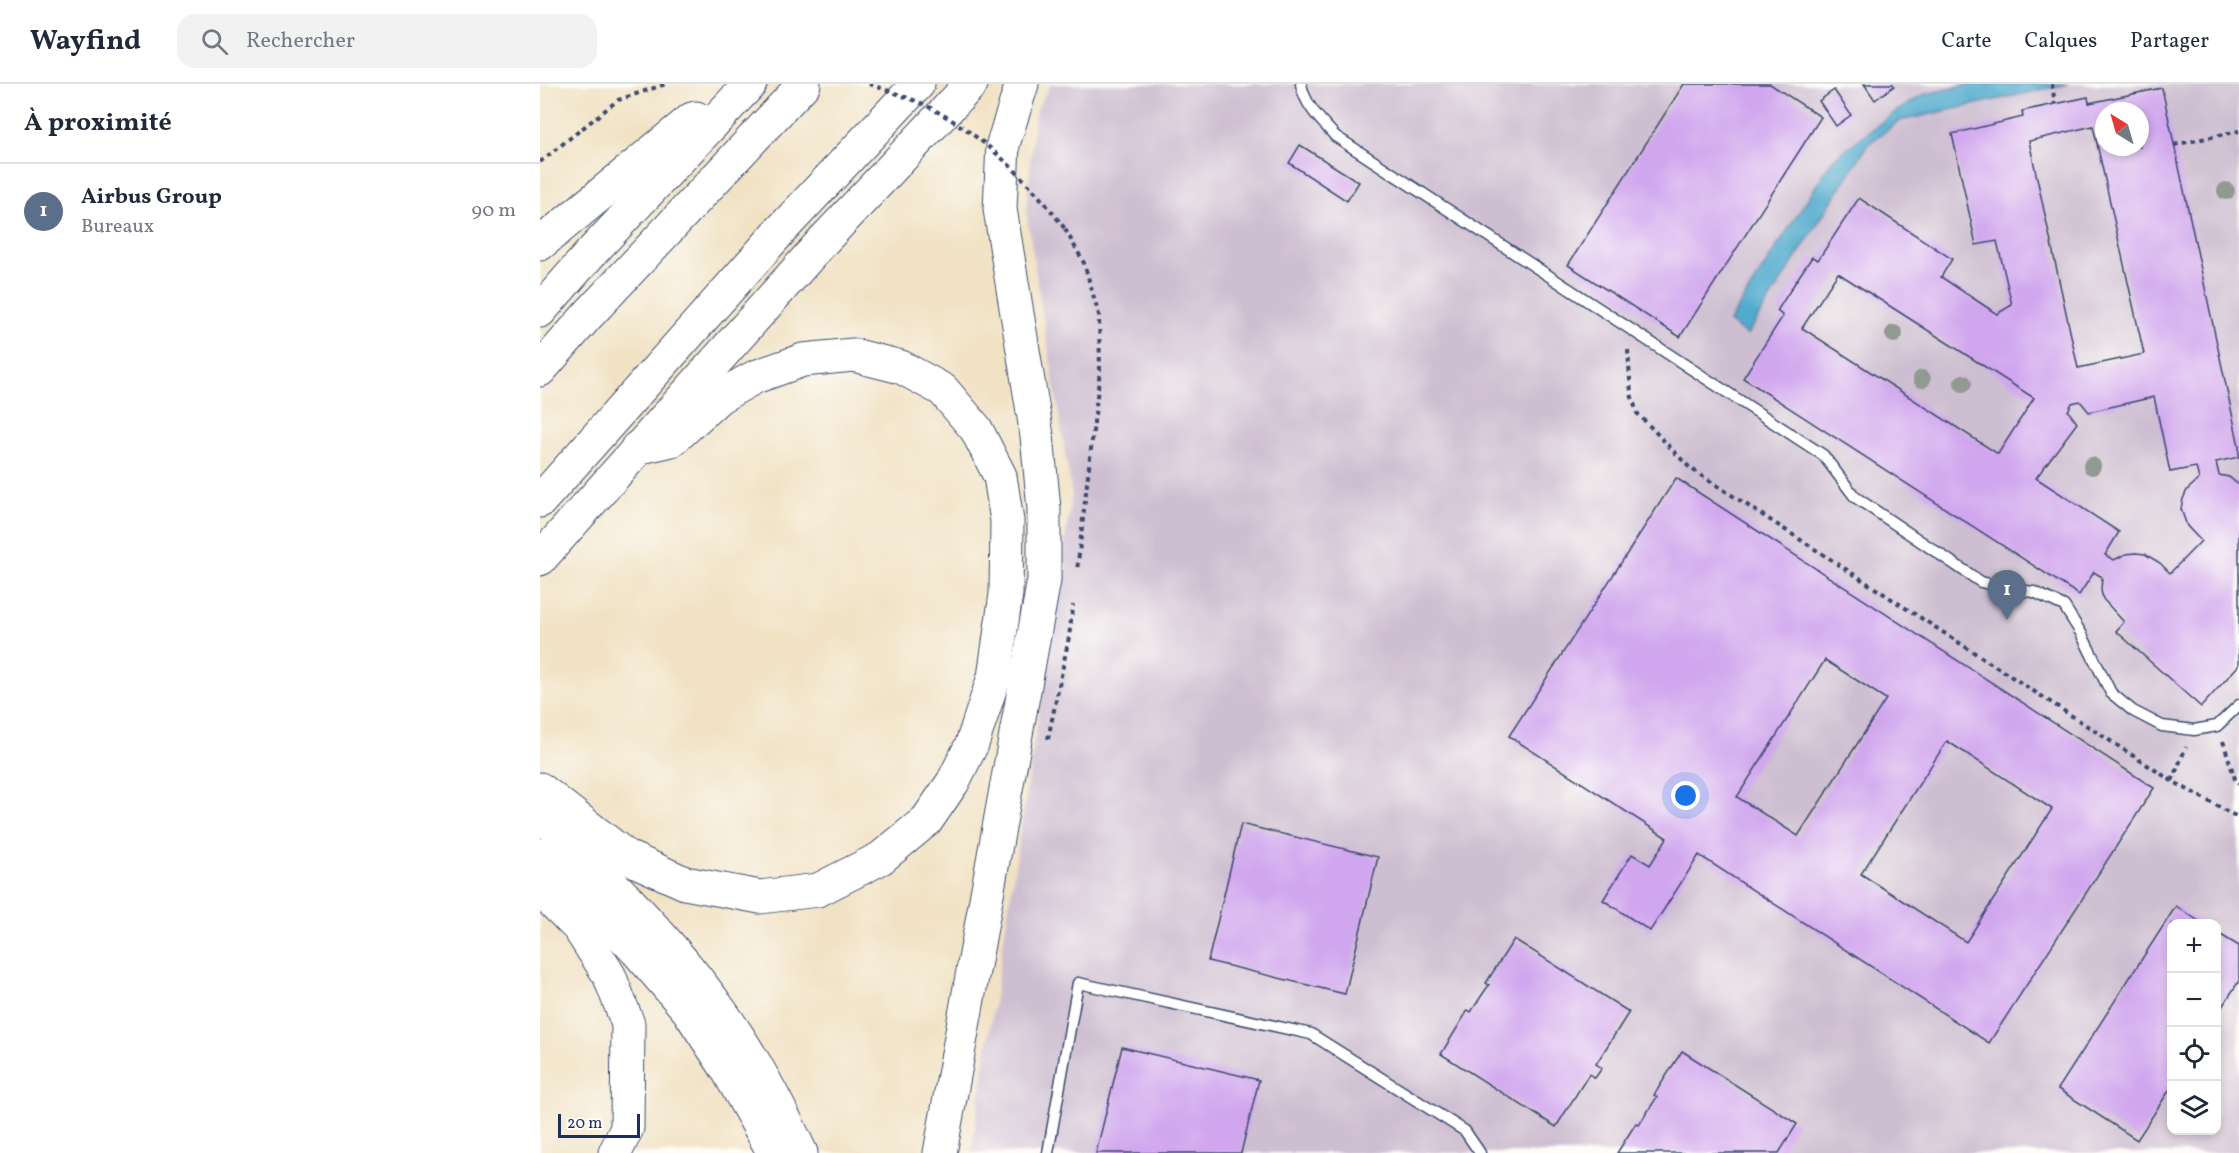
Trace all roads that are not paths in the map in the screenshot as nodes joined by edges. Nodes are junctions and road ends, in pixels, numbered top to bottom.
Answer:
1 (750, 84) edge
2 (804, 84) edge
3 (918, 84) edge
4 (971, 84) edge
5 (1022, 84) edge
6 (1301, 84) edge
7 (726, 109) junction
8 (540, 244) edge
9 (540, 311) edge
10 (540, 370) edge
11 (637, 448) junction
12 (540, 501) edge
13 (540, 559) edge
14 (2239, 705) edge
15 (540, 789) edge
16 (540, 813) edge
17 (540, 855) edge
18 (540, 889) edge
19 (789, 1147) edge
20 (615, 1153) edge
21 (940, 1153) edge
22 (1048, 1153) edge
23 (1480, 1153) edge

1 - 7 main road
2 - 10 main road
3 - 12 main road
4 - 11 main road
5 - 21 main road
6 - 14 lane
7 - 8 main road
7 - 9 main road
11 - 13 main road
11 - 15 main road
16 - 19 main road
17 - 19 main road
18 - 20 main road
22 - 23 lane

